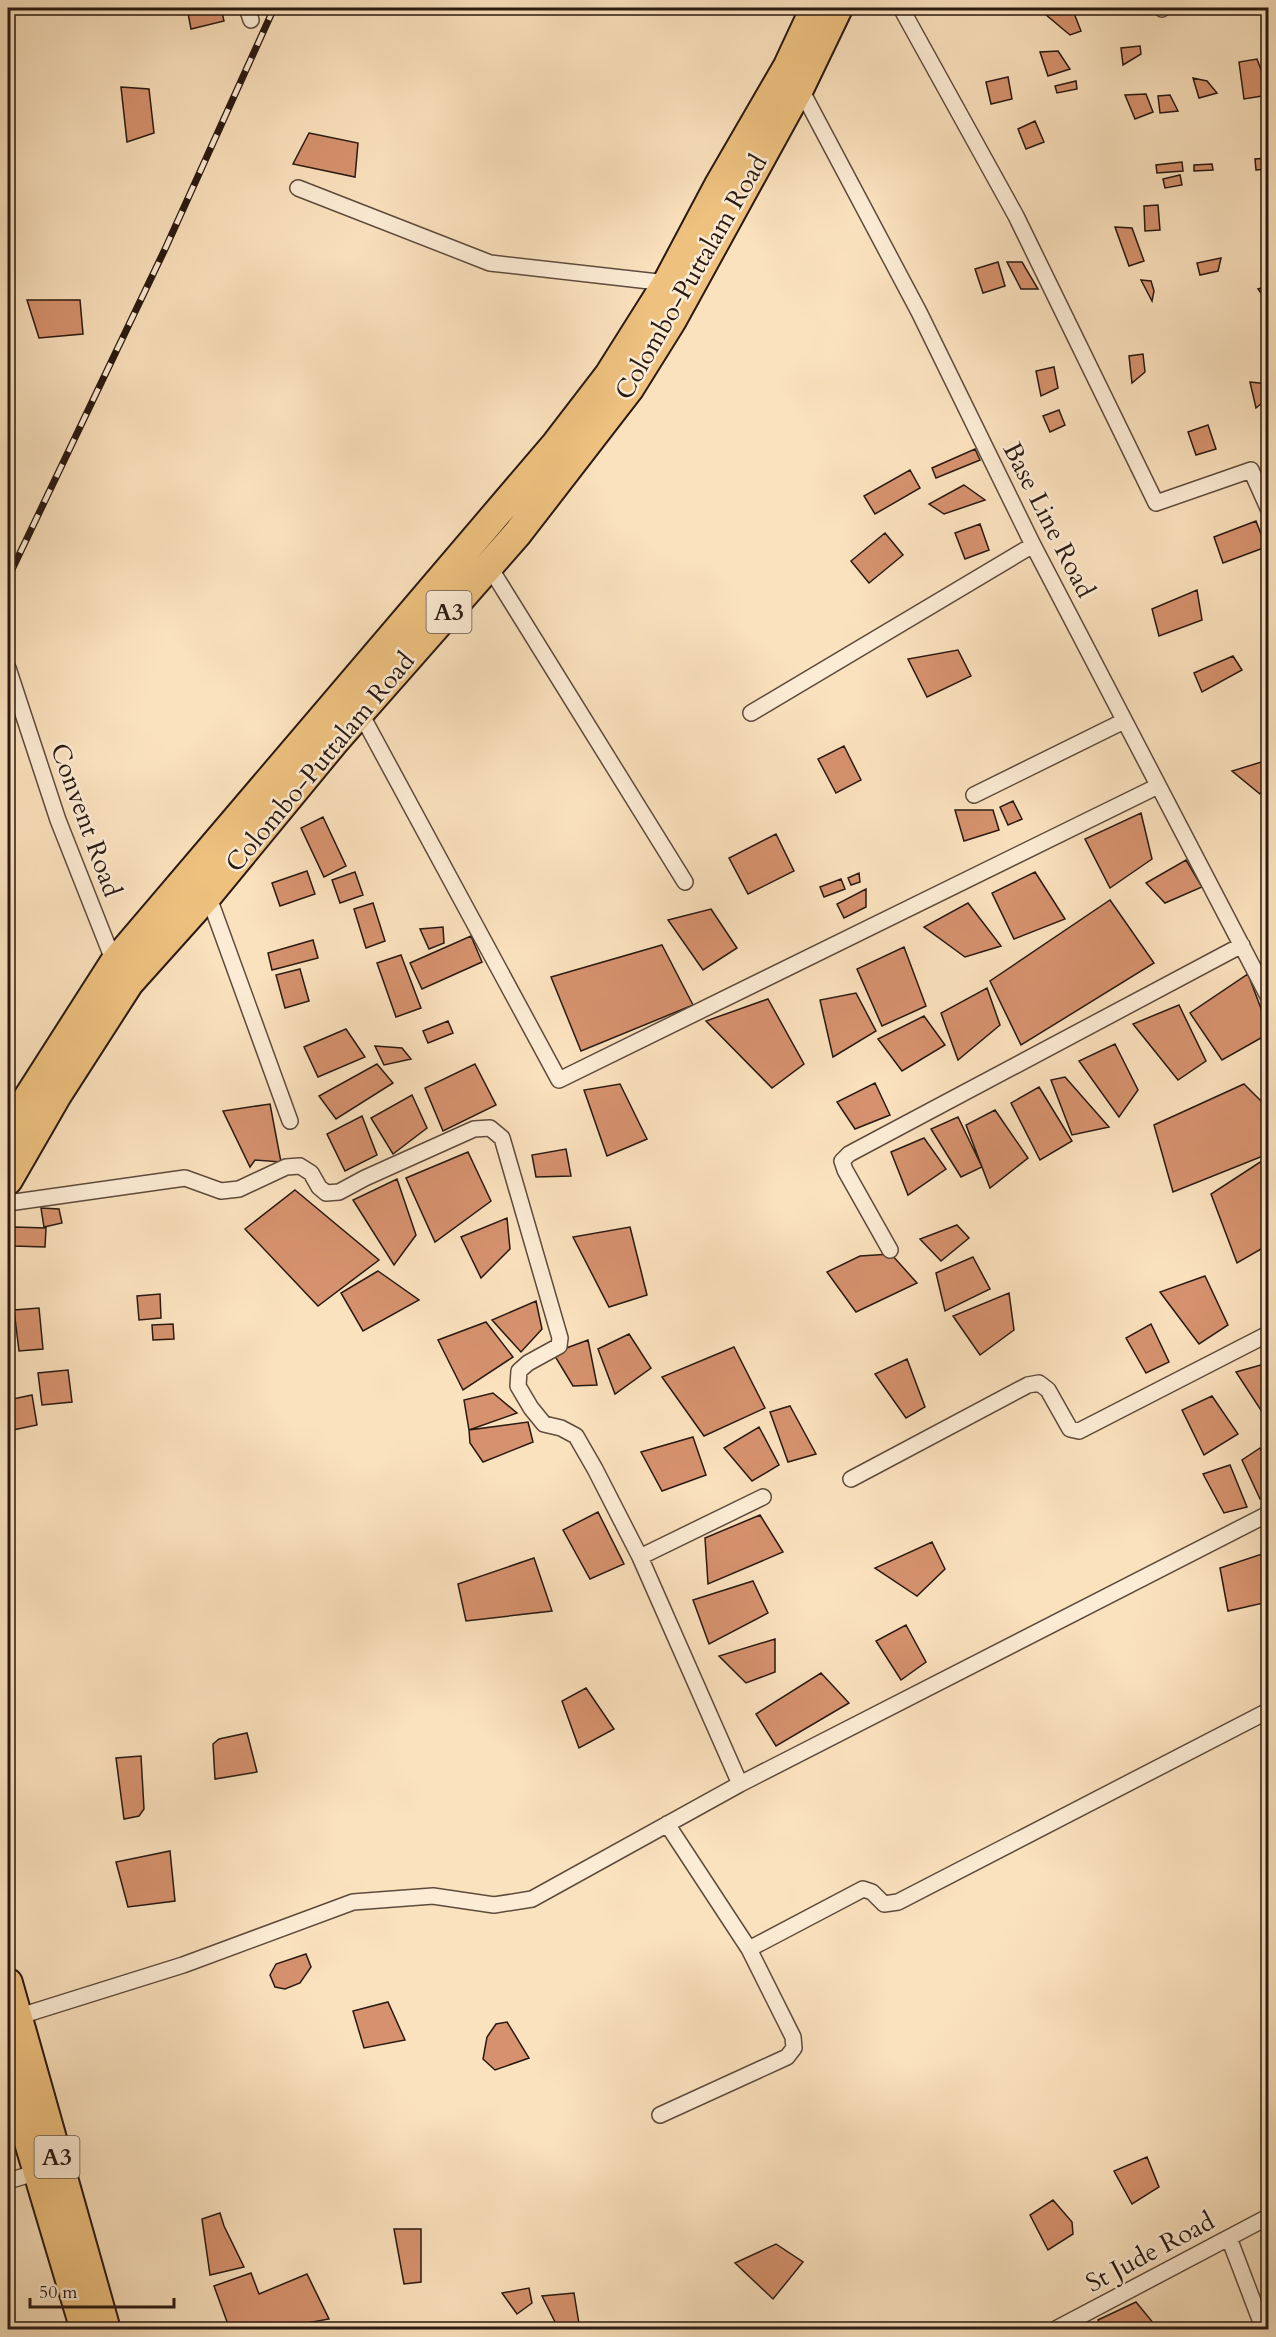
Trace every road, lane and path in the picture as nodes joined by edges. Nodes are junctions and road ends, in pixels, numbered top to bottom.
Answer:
1 (814, 8) edge
2 (838, 8) edge
3 (901, 8) edge
4 (794, 76) junction
5 (298, 188) dead end
6 (667, 283) junction
7 (1269, 508) edge
8 (1033, 545) junction
9 (489, 566) junction
10 (8, 668) edge
11 (360, 712) junction
12 (751, 713) dead end
13 (1124, 721) junction
14 (1158, 786) junction
15 (974, 795) dead end
16 (686, 882) dead end
17 (208, 895) junction
18 (1242, 945) junction
19 (122, 973) junction
20 (1269, 996) edge
21 (290, 1120) dead end
22 (8, 1129) edge
23 (8, 1180) edge
24 (8, 1203) edge
25 (890, 1250) dead end
26 (1269, 1334) edge
27 (851, 1479) dead end
28 (763, 1497) dead end
29 (1269, 1514) edge
30 (640, 1557) junction
31 (1269, 1711) edge
32 (740, 1784) junction
33 (667, 1824) junction
34 (749, 1949) junction
35 (8, 1983) edge
36 (17, 2017) junction
37 (8, 2072) edge
38 (660, 2115) dead end
39 (38, 2172) junction
40 (8, 2181) edge
41 (1269, 2217) edge
42 (1229, 2238) junction
43 (84, 2330) edge
44 (106, 2330) edge
45 (1054, 2330) edge
46 (1264, 2330) edge

1 - 4 highway, Colombo-Puttalam Road / A3
2 - 4 highway, Colombo-Puttalam Road / A3
3 - 7 street
4 - 6 highway, Colombo-Puttalam Road / A3
4 - 8 street, Base Line Road
4 - 9 highway, Colombo-Puttalam Road / A3
5 - 6 street
6 - 19 highway, Colombo-Puttalam Road / A3
8 - 12 street
8 - 13 street, Base Line Road
9 - 11 highway, Colombo-Puttalam Road / A3
9 - 16 street
10 - 19 street, Convent Road
11 - 14 street
11 - 17 highway, Colombo-Puttalam Road / A3
13 - 14 street, Base Line Road
13 - 15 street
14 - 18 street, Base Line Road
17 - 19 highway, Colombo-Puttalam Road / A3
17 - 21 street
18 - 20 street, Base Line Road
18 - 25 street
19 - 22 highway, Colombo-Puttalam Road / A3
19 - 23 highway, Colombo-Puttalam Road / A3
24 - 30 street
26 - 27 street
28 - 30 street
29 - 32 street
30 - 32 street
31 - 34 street
32 - 33 street
33 - 34 street
33 - 36 street
34 - 38 street
35 - 36 highway, A3
36 - 44 highway, A3
37 - 39 highway, A3
39 - 40 street
39 - 43 highway, A3
41 - 42 street, St Jude Road
42 - 45 street, St Jude Road
42 - 46 street

